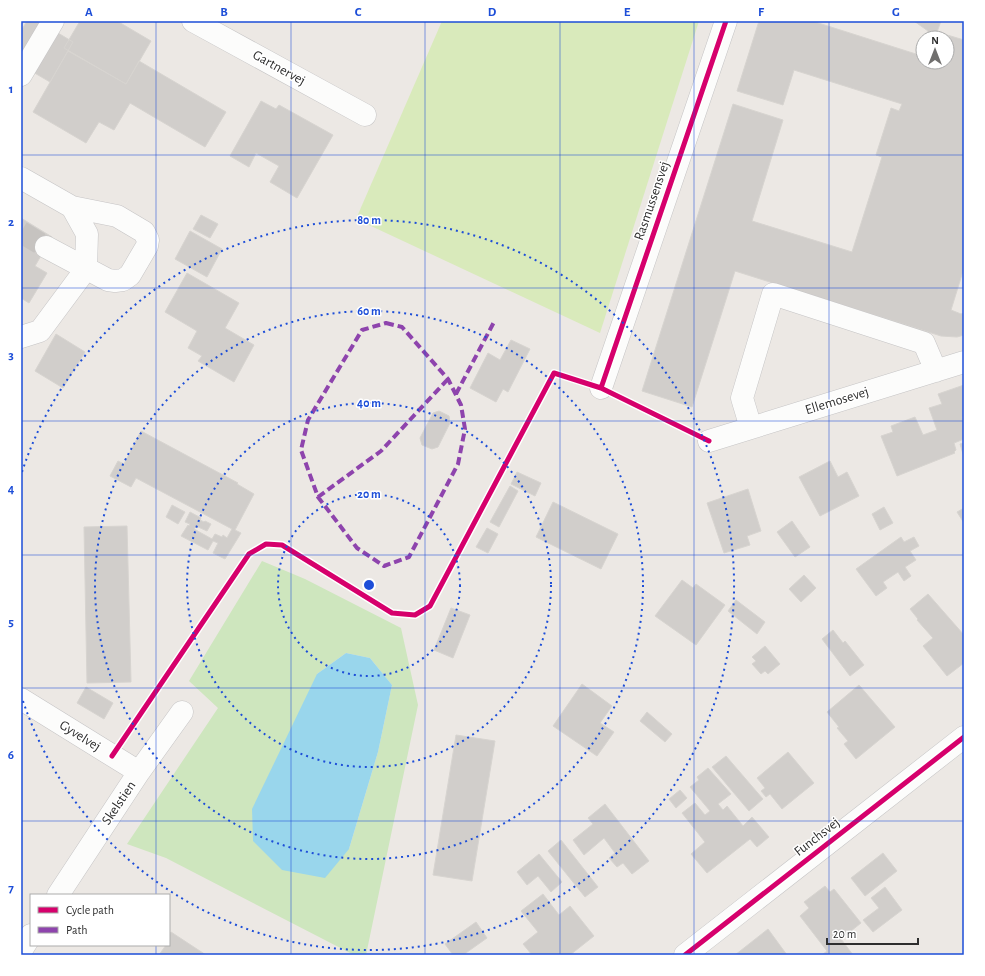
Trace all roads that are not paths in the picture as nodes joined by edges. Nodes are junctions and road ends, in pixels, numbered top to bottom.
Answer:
1 (53, 21) edge
2 (193, 21) edge
3 (726, 21) edge
4 (21, 75) edge
5 (365, 115) dead end
6 (21, 178) edge
7 (72, 207) junction
8 (46, 247) tunnel mouth
9 (86, 269) junction
10 (21, 337) edge
11 (964, 362) edge
12 (936, 371) junction
13 (601, 388) dead end
14 (751, 428) junction
15 (709, 441) dead end
16 (21, 699) edge
17 (182, 712) dead end
18 (964, 737) edge
19 (139, 772) junction
20 (59, 894) edge
21 (30, 938) edge
22 (21, 951) edge
23 (685, 955) edge

1 - 4 street
2 - 5 street, Gartnervej
3 - 13 street, Rasmussensvej
6 - 7 street
7 - 9 street
7 - 9 street
8 - 9 street
9 - 10 street
11 - 12 street, Ellemosevej
12 - 14 street, Ellemosevej
12 - 14 street
14 - 15 street, Ellemosevej
16 - 19 street, Gyvelvej
17 - 19 street, Skelstien
18 - 23 street, Funchsvej
19 - 20 street, Skelstien
21 - 22 street

